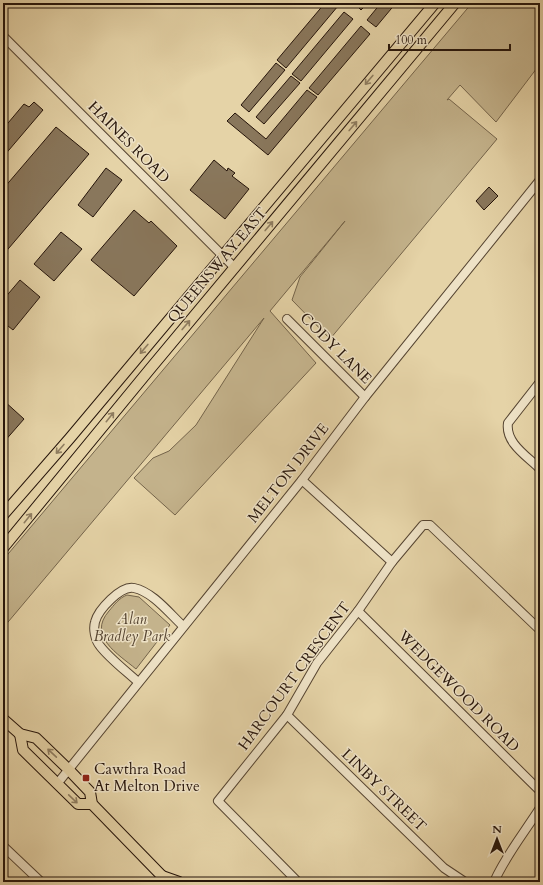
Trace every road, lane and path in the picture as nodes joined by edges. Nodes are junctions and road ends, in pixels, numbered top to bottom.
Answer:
1 (435, 3) edge
2 (455, 3) edge
3 (3, 36) edge
4 (540, 180) edge
5 (223, 255) junction
6 (235, 268) junction
7 (287, 319) dead end
8 (540, 382) edge
9 (364, 397) junction
10 (540, 469) edge
11 (302, 480) junction
12 (3, 515) edge
13 (3, 548) edge
14 (392, 562) junction
15 (358, 612) junction
16 (183, 626) junction
17 (540, 630) edge
18 (138, 682) junction
19 (287, 714) junction
20 (3, 719) edge
21 (20, 734) junction
22 (68, 769) junction
23 (57, 784) junction
24 (540, 791) edge
25 (92, 804) junction
26 (540, 808) edge
27 (3, 846) edge
28 (164, 879) edge
29 (41, 882) edge
30 (179, 882) edge
31 (298, 882) edge
32 (465, 882) edge
33 (494, 882) edge

1 -> 5 main road, QUEENSWAY EAST
6 -> 2 main road, QUEENSWAY EAST
3 - 5 street, HAINES ROAD
4 - 9 street, MELTON DRIVE
5 - 6 street, HAINES ROAD
5 -> 12 main road, QUEENSWAY EAST
13 -> 6 main road, QUEENSWAY EAST
7 - 9 street, CODY LANE
8 - 10 street
9 - 11 street, MELTON DRIVE
11 - 14 street
11 - 16 street, MELTON DRIVE
14 - 15 street, HARCOURT CRESCENT
14 - 17 street, HARCOURT CRESCENT
15 - 19 street, HARCOURT CRESCENT
15 - 24 street, WEDGEWOOD ROAD
16 - 18 street, MELTON DRIVE
16 - 18 street
18 - 22 street, MELTON DRIVE
19 - 31 street, HARCOURT CRESCENT
19 - 32 street, LINBY STREET
20 - 21 main road
22 -> 21 main road
21 - 23 main road
22 - 23 street, MELTON DRIVE
22 - 25 main road
23 -> 25 main road
25 - 28 main road
26 - 33 street
27 - 29 street
28 - 30 main road

